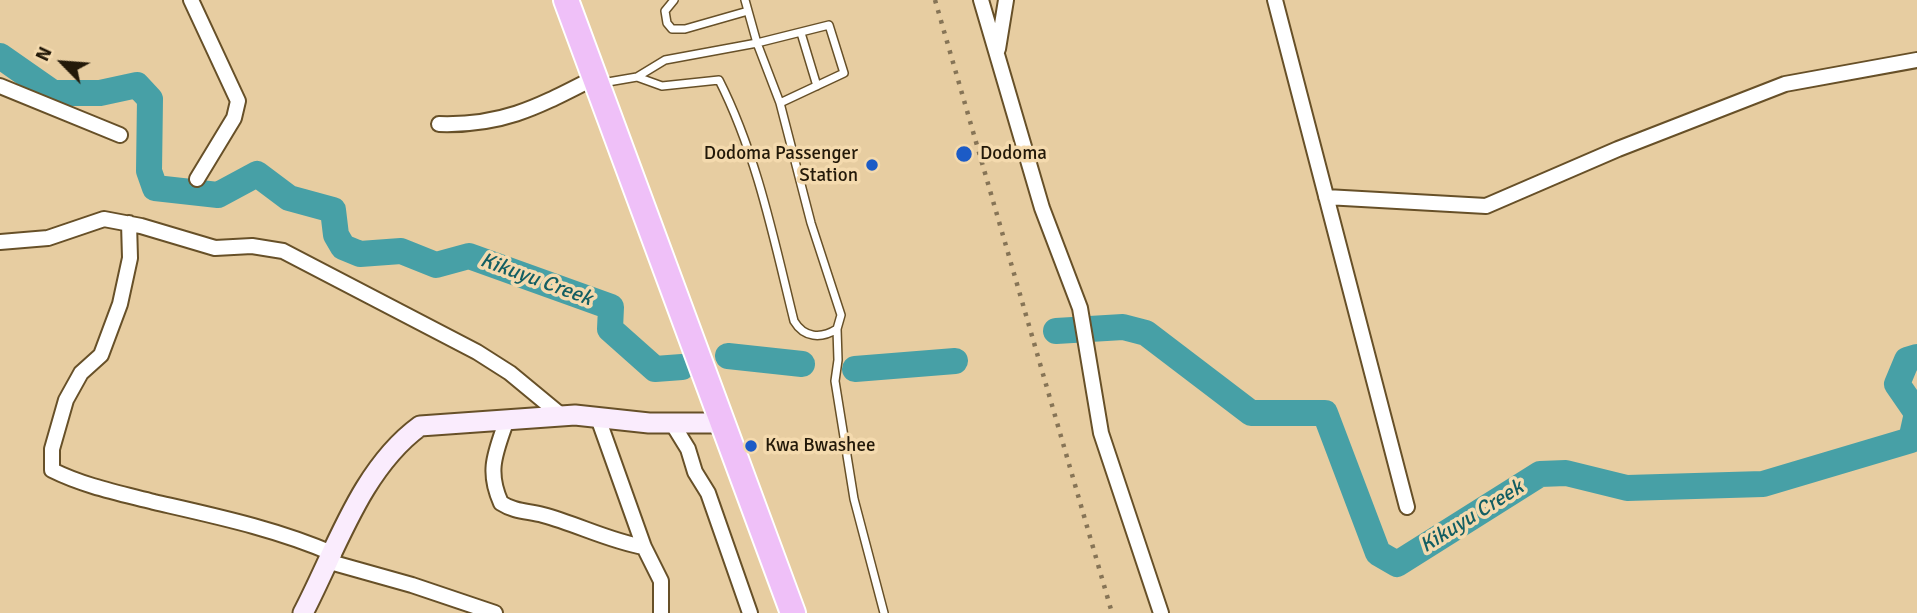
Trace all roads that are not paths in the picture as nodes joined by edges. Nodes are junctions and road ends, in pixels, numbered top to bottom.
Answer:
1 (191, 0) edge
2 (566, 0) edge
3 (674, 0) edge
4 (745, 0) edge
5 (981, 0) edge
6 (1006, 0) edge
7 (1275, 0) edge
8 (748, 11) junction
9 (801, 33) junction
10 (757, 43) junction
11 (997, 53) junction
12 (1917, 60) edge
13 (636, 77) junction
14 (595, 81) junction
15 (0, 86) edge
16 (817, 86) junction
17 (780, 103) junction
18 (439, 124) dead end
19 (120, 135) dead end
20 (197, 179) dead end
21 (1326, 197) junction
22 (129, 223) junction
23 (0, 242) edge
24 (837, 329) junction
25 (562, 416) junction
26 (598, 418) junction
27 (507, 419) junction
28 (673, 423) junction
29 (720, 423) junction
30 (1407, 507) dead end
31 (644, 547) junction
32 (332, 558) junction
33 (1162, 611) edge
34 (303, 613) edge
35 (495, 613) edge
36 (661, 613) edge
37 (750, 613) edge
38 (793, 613) edge
39 (884, 613) edge

1 - 20 street
2 - 14 highway
3 - 8 lane
4 - 8 lane
5 - 11 street
6 - 11 street
7 - 21 street
8 - 10 lane
9 - 10 lane
9 - 16 lane
9 - 16 lane
10 - 13 lane
10 - 17 lane
11 - 33 street
12 - 21 street
13 - 14 lane
13 - 24 lane
14 - 18 street
14 - 29 highway
15 - 19 street
16 - 17 lane
17 - 24 lane
21 - 30 street
22 - 23 street
22 - 25 street
22 - 32 street
24 - 39 lane
25 - 26 street
25 - 27 street
26 - 28 street
26 - 31 street
27 - 31 street
27 - 32 street
28 - 29 street
28 - 37 street
29 - 38 highway
31 - 36 street
32 - 34 street
32 - 35 street

